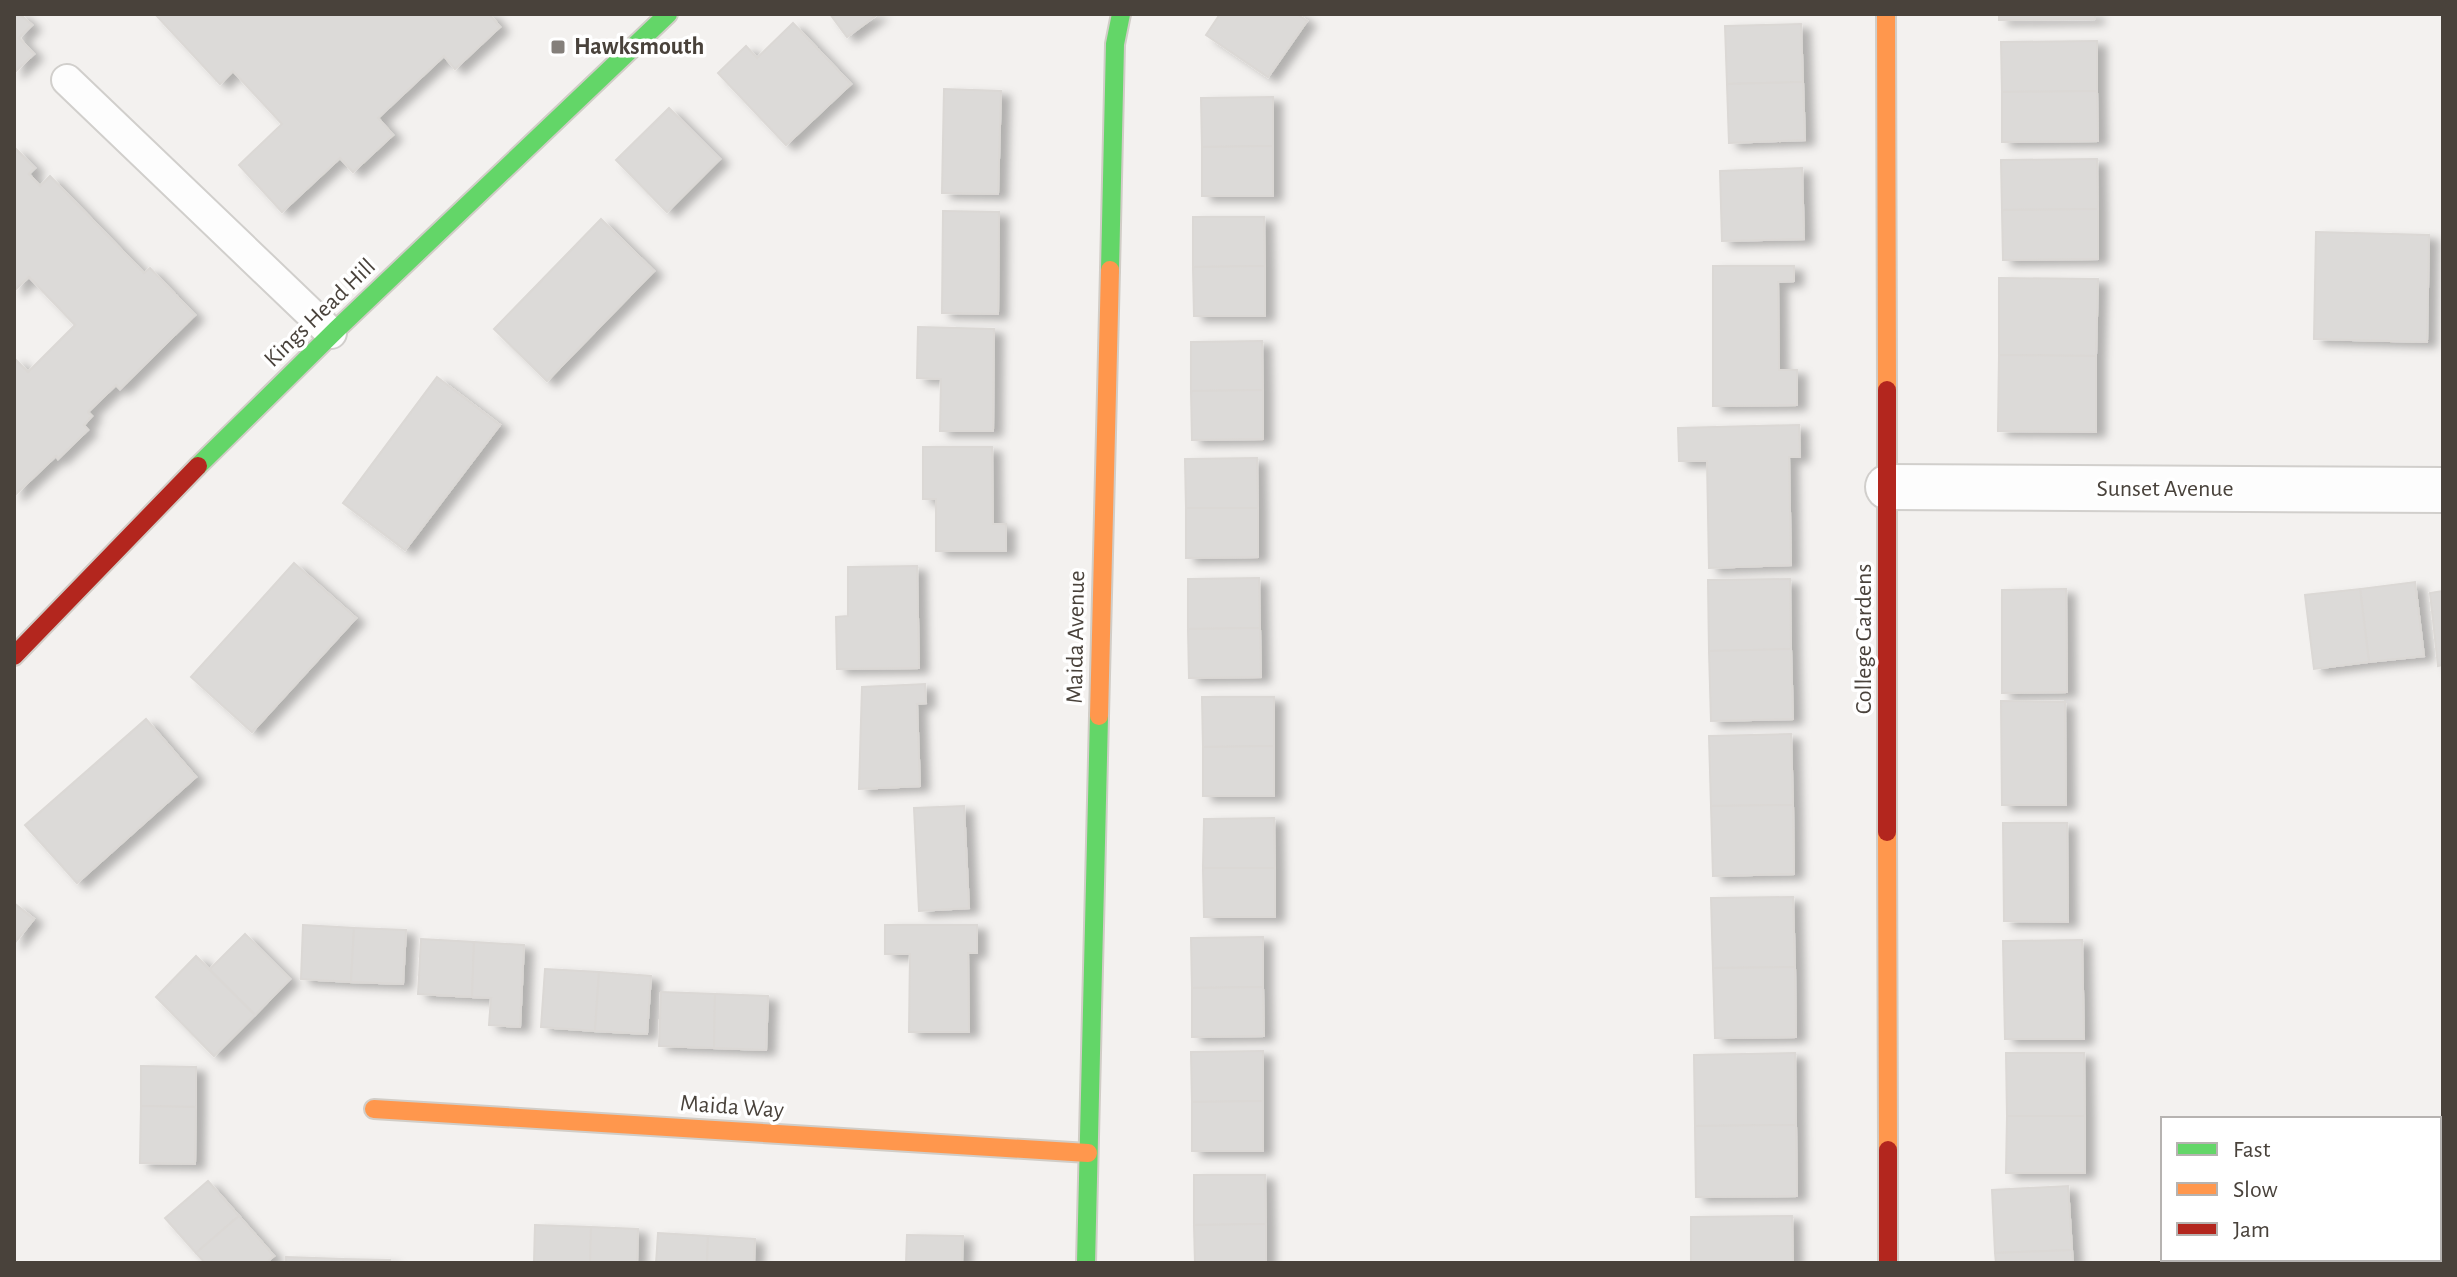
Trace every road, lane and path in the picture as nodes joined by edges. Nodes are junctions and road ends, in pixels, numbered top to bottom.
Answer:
1 (668, 14) edge
2 (1121, 14) edge
3 (1886, 14) edge
4 (67, 80) dead end
5 (331, 333) junction
6 (1888, 487) junction
7 (2443, 490) edge
8 (14, 656) edge
9 (374, 1109) dead end
10 (1088, 1153) junction
11 (1086, 1263) edge
12 (1888, 1263) edge

1 - 5 street, Kings Head Hill
2 - 10 street, Maida Avenue
3 - 6 street, College Gardens
4 - 5 lane
5 - 8 street, Kings Head Hill
6 - 7 street, Sunset Avenue
6 - 12 street, College Gardens
9 - 10 street, Maida Way
10 - 11 street, Maida Avenue

